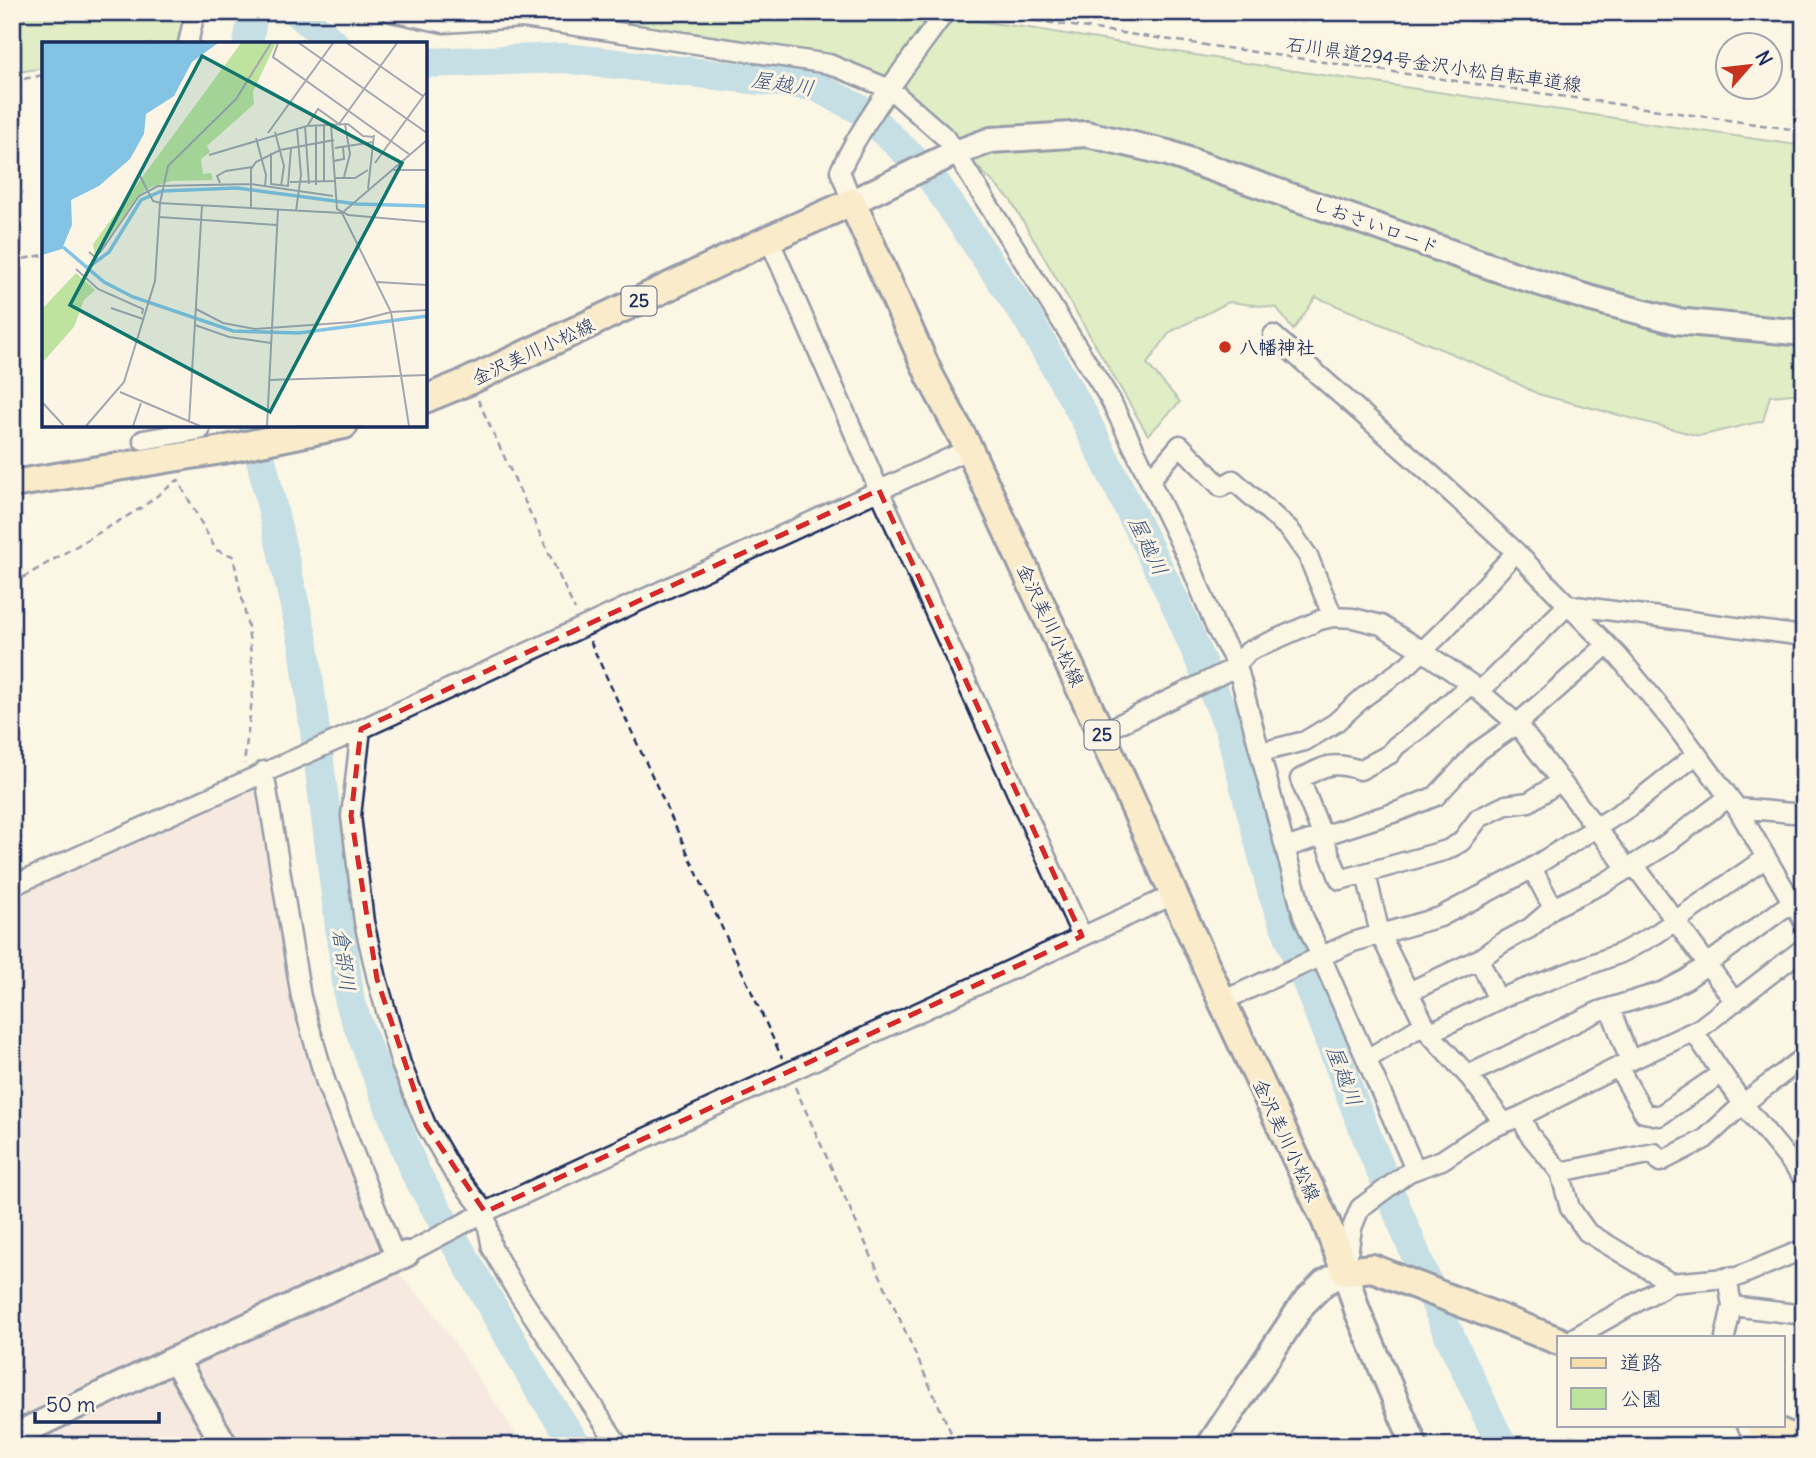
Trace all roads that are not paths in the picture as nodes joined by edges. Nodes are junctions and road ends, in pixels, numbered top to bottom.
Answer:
1 (195, 12) edge
2 (391, 12) edge
3 (944, 12) edge
4 (188, 42) edge
5 (888, 93) junction
6 (952, 154) junction
7 (852, 202) junction
8 (769, 239) junction
9 (1804, 333) edge
10 (1273, 335) dead end
11 (427, 398) edge
12 (199, 427) edge
13 (335, 427) edge
14 (143, 442) edge
15 (970, 449) junction
16 (1150, 480) junction
17 (12, 484) edge
18 (879, 490) junction
19 (1516, 552) junction
20 (1568, 605) junction
21 (1333, 617) junction
22 (1804, 636) edge
23 (1607, 645) junction
24 (1423, 651) junction
25 (1234, 667) junction
26 (1476, 688) junction
27 (1517, 724) junction
28 (358, 731) junction
29 (1101, 733) junction
30 (1261, 752) junction
31 (1697, 754) junction
32 (264, 771) junction
33 (1561, 780) junction
34 (1733, 803) junction
35 (1804, 814) edge
36 (1597, 827) junction
37 (1322, 835) junction
38 (1285, 848) junction
39 (1766, 858) junction
40 (1532, 868) junction
41 (1627, 868) junction
42 (1366, 874) junction
43 (12, 886) edge
44 (1173, 895) junction
45 (1792, 902) junction
46 (1553, 908) junction
47 (1676, 920) junction
48 (1804, 922) edge
49 (1380, 934) junction
50 (1082, 936) junction
51 (1804, 948) edge
52 (1319, 958) junction
53 (1479, 960) junction
54 (1707, 964) junction
55 (1409, 992) junction
56 (1498, 1000) junction
57 (1222, 1001) junction
58 (1735, 1002) junction
59 (1610, 1008) junction
60 (1427, 1028) junction
61 (1694, 1032) junction
62 (1804, 1057) edge
63 (1367, 1059) junction
64 (1624, 1064) junction
65 (1722, 1073) junction
66 (1468, 1075) junction
67 (1743, 1104) junction
68 (1521, 1116) junction
69 (1504, 1123) junction
70 (1412, 1171) junction
71 (1560, 1172) junction
72 (1804, 1178) edge
73 (479, 1214) junction
74 (1804, 1249) edge
75 (401, 1256) junction
76 (1345, 1271) junction
77 (1727, 1277) junction
78 (1671, 1283) junction
79 (1732, 1306) junction
80 (1804, 1315) edge
81 (1577, 1336) edge
82 (1725, 1336) edge
83 (1557, 1340) edge
84 (175, 1359) junction
85 (1748, 1426) edge
86 (1764, 1426) edge
87 (12, 1437) edge
88 (1804, 1442) edge
89 (225, 1446) edge
90 (619, 1446) edge
91 (1209, 1446) edge
92 (1415, 1446) edge
93 (1758, 1446) edge

1 - 4 street
2 - 5 street
3 - 5 street
5 - 6 street
5 - 7 street
6 - 7 street, しおさいロード
6 - 9 street, しおさいロード
6 - 16 street
7 - 8 main road, 金沢美川小松線 / 25
7 - 15 main road, 金沢美川小松線 / 25
8 - 11 main road, 金沢美川小松線 / 25
8 - 18 street
10 - 19 street
12 - 14 street
13 - 14 main road
14 - 17 main road
15 - 18 street
15 - 29 main road, 金沢美川小松線 / 25
16 - 21 street
16 - 25 street
18 - 28 street
18 - 50 street
19 - 20 street
19 - 24 street
20 - 22 street
20 - 23 street
20 - 26 street
21 - 24 street
21 - 25 street
23 - 27 street
23 - 31 street
24 - 26 street
24 - 30 street
25 - 29 street
25 - 30 street
26 - 27 street
26 - 37 street
27 - 33 street
27 - 37 street
28 - 32 street
28 - 73 street
29 - 44 main road, 金沢美川小松線 / 25
30 - 38 street
31 - 34 street
31 - 36 street
32 - 43 street
32 - 75 street
33 - 36 street
33 - 42 street
34 - 35 street
34 - 39 street
34 - 41 street
36 - 40 street
36 - 41 street
37 - 38 street
37 - 42 street
38 - 52 street
39 - 45 street
39 - 47 street
40 - 46 street
40 - 49 street
41 - 46 street
41 - 47 street
42 - 49 street
44 - 50 street
44 - 57 main road, 金沢美川小松線 / 25
45 - 48 street
45 - 54 street
46 - 53 street
47 - 54 street
47 - 56 street
49 - 52 street
49 - 55 street
50 - 73 street
51 - 58 street
52 - 57 street
52 - 63 street
53 - 55 street
53 - 56 street
54 - 58 street
54 - 59 street
55 - 60 street
56 - 60 street
57 - 76 main road, 金沢美川小松線 / 25
58 - 61 street
59 - 64 street
59 - 66 street
60 - 63 street
60 - 66 street
61 - 64 street
61 - 65 street
62 - 67 street
63 - 70 street
64 - 65 street
64 - 68 street
65 - 67 street
66 - 69 street
67 - 71 street
67 - 72 street
68 - 69 street
68 - 71 street
69 - 70 street
70 - 76 street
71 - 78 street
73 - 75 street
73 - 90 street
74 - 77 street
75 - 84 street
76 - 83 main road
76 - 91 street
76 - 92 street
77 - 78 street
77 - 79 street
78 - 81 street
79 - 80 street
79 - 82 street
84 - 87 street
84 - 89 street
85 - 93 street
86 - 88 main road

